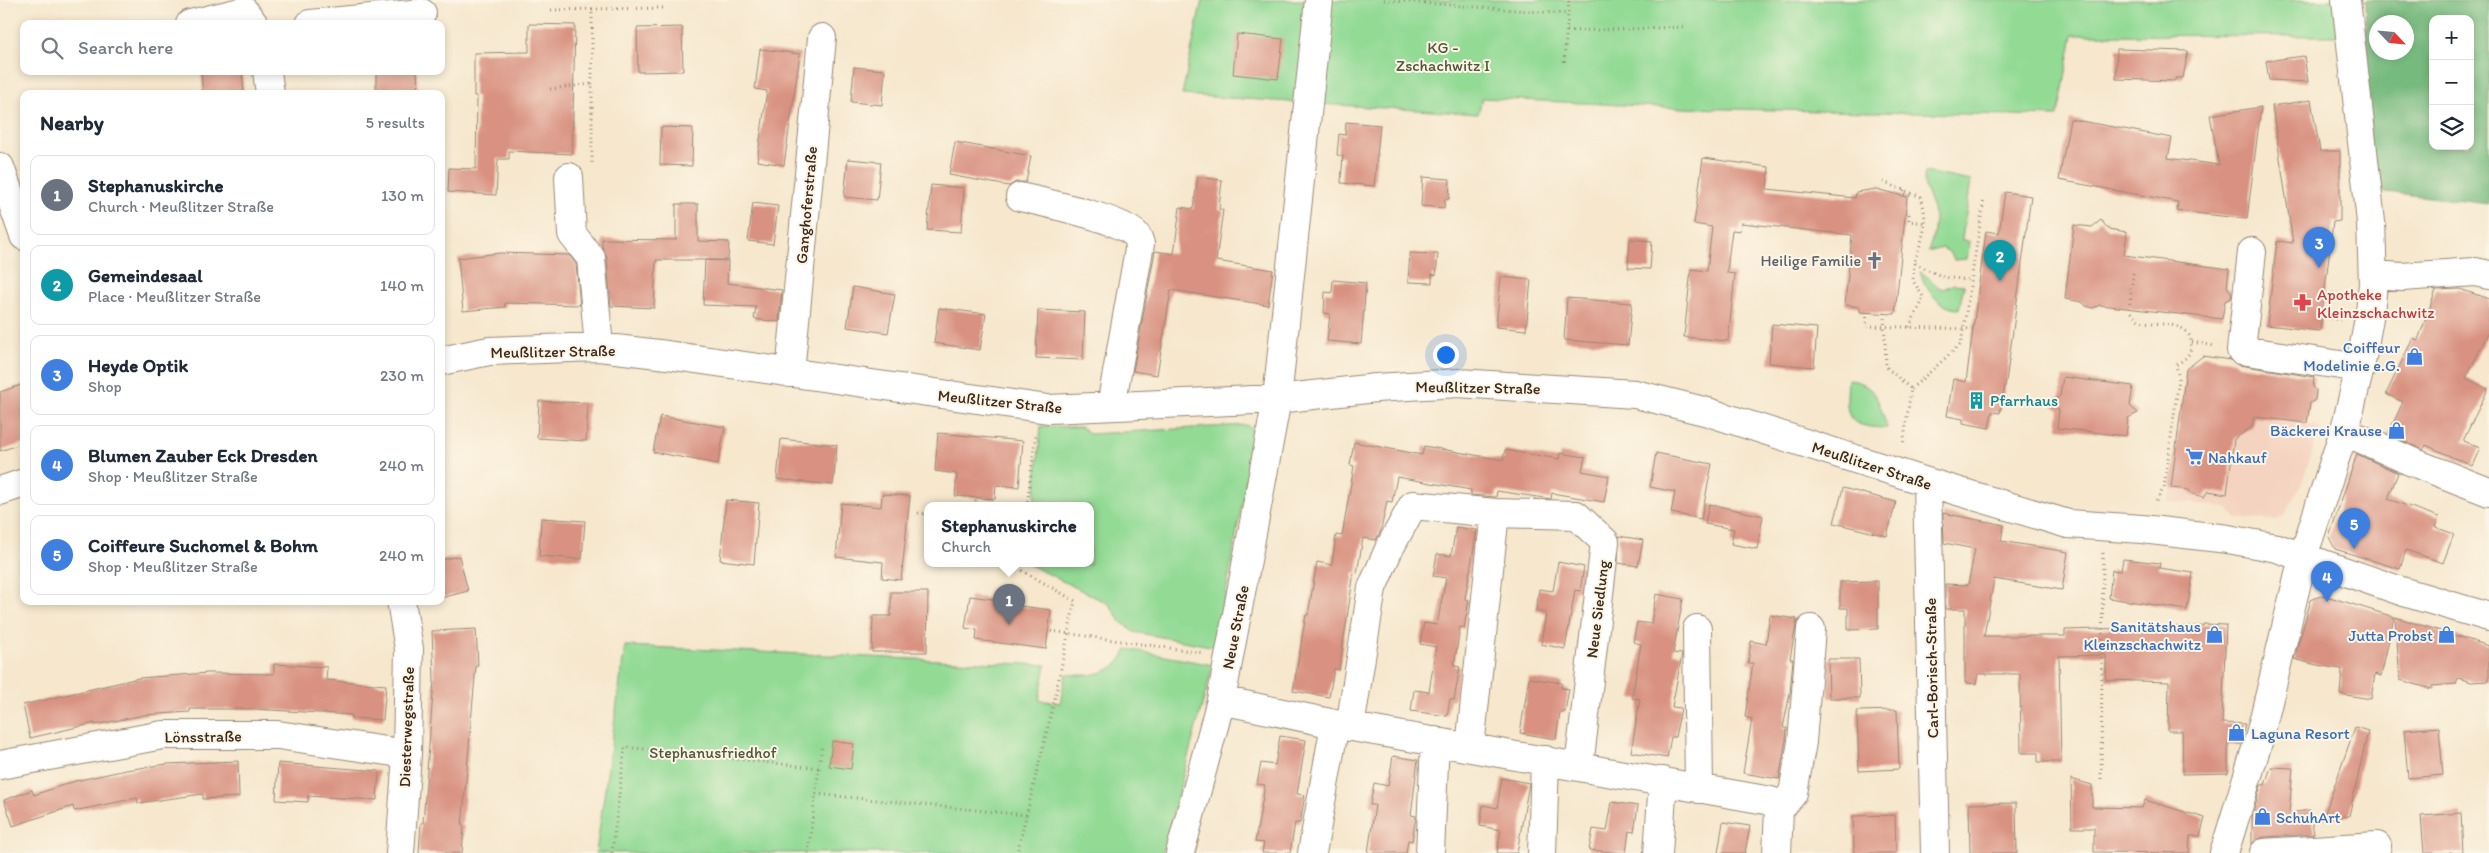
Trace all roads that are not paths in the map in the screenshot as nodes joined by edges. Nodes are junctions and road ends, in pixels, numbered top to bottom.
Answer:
1 (1319, 0) edge
2 (2346, 0) edge
3 (422, 13) dead end
4 (207, 20) edge
5 (251, 20) edge
6 (351, 20) edge
7 (822, 38) dead end
8 (268, 75) edge
9 (269, 90) edge
10 (0, 168) edge
11 (580, 174) road end
12 (1020, 197) dead end
13 (20, 225) edge
14 (2252, 252) dead end
15 (2373, 275) junction
16 (2489, 275) edge
17 (600, 348) junction
18 (445, 360) edge
19 (2360, 368) junction
20 (790, 373) junction
21 (1277, 399) junction
22 (1111, 406) junction
23 (2344, 431) junction
24 (1927, 482) junction
25 (20, 484) edge
26 (0, 491) edge
27 (2489, 492) edge
28 (1495, 512) junction
29 (2303, 557) junction
30 (402, 605) edge
31 (2489, 618) edge
32 (1697, 628) dead end
33 (1811, 628) dead end
34 (1221, 700) junction
35 (1343, 726) junction
36 (1434, 742) junction
37 (1470, 747) junction
38 (406, 754) junction
39 (1545, 760) junction
40 (0, 766) edge
41 (1579, 767) junction
42 (1663, 781) junction
43 (1699, 789) junction
44 (1779, 810) junction
45 (2377, 846) dead end
46 (400, 853) edge
47 (1180, 853) edge
48 (1312, 853) edge
49 (1430, 853) edge
50 (1542, 853) edge
51 (1658, 853) edge
52 (1777, 853) edge
53 (1935, 853) edge
54 (2224, 853) edge
55 (2264, 853) edge

1 - 21 street, Neue Straße
2 - 15 street
3 - 6 street
4 - 5 street
7 - 20 street, Ganghoferstraße
8 - 9 street
10 - 13 street
11 - 17 street
12 - 22 street
14 - 19 street
15 - 16 street
15 - 19 street
17 - 18 street, Meußlitzer Straße
17 - 20 street, Meußlitzer Straße
19 - 23 street
20 - 22 street, Meußlitzer Straße
21 - 22 street, Meußlitzer Straße
21 - 24 street, Meußlitzer Straße
21 - 34 street, Neue Straße
23 - 27 street
23 - 29 street
24 - 29 street, Meußlitzer Straße
24 - 53 street, Carl-Borisch-Straße
25 - 26 street
28 - 35 street, Neue Siedlung
28 - 37 street
28 - 41 street, Neue Siedlung
29 - 31 street, Meußlitzer Straße
29 - 54 street
30 - 38 street, Diesterwegstraße
32 - 43 street
33 - 44 street
34 - 35 street
34 - 47 street, Neue Straße
35 - 36 street
35 - 48 street, Neue Siedlung
36 - 37 street
36 - 49 street
37 - 39 street
38 - 40 street, Lönsstraße
38 - 46 street, Diesterwegstraße
39 - 41 street
39 - 50 street
41 - 42 street
42 - 43 street
42 - 51 street
43 - 44 street
44 - 52 street
45 - 55 street

